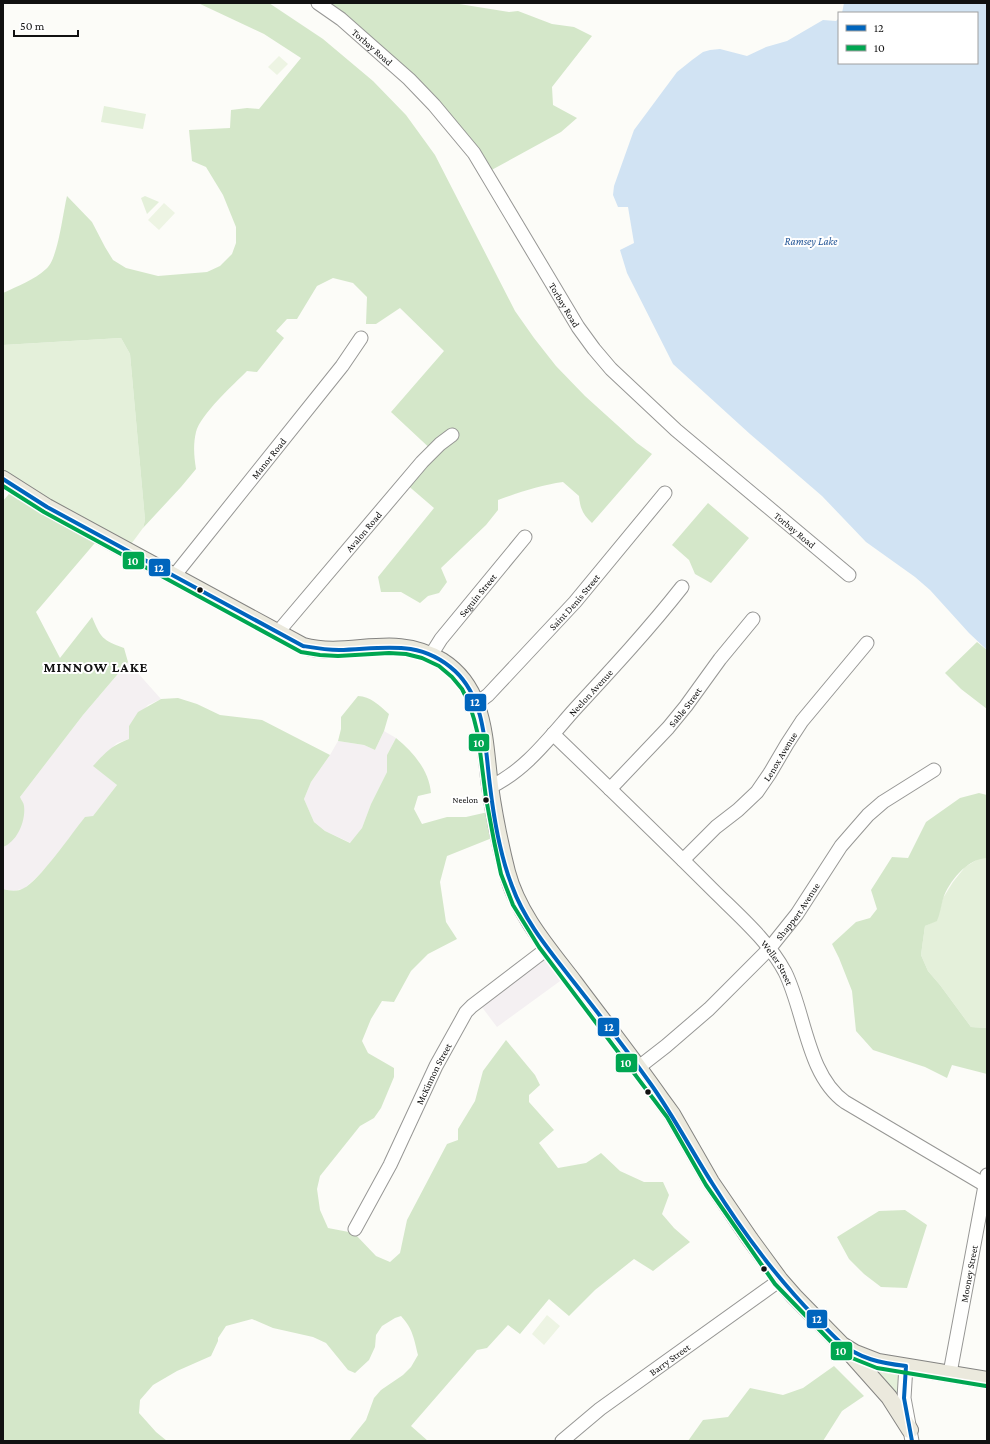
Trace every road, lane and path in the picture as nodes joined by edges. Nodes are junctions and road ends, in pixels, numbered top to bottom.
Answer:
1 (318, 3) edge
2 (361, 338) dead end
3 (452, 435) dead end
4 (3, 479) edge
5 (665, 493) dead end
6 (526, 537) dead end
7 (849, 575) dead end
8 (174, 576) junction
9 (682, 587) dead end
10 (753, 619) dead end
11 (278, 632) junction
12 (867, 643) dead end
13 (431, 655) junction
14 (476, 704) junction
15 (552, 734) junction
16 (934, 770) dead end
17 (490, 787) junction
18 (610, 789) junction
19 (683, 860) junction
20 (548, 948) junction
21 (769, 949) junction
22 (638, 1067) junction
23 (986, 1180) edge
24 (355, 1229) dead end
25 (780, 1280) junction
26 (842, 1345) junction
27 (906, 1366) junction
28 (950, 1373) junction
29 (987, 1380) edge
30 (911, 1435) edge
31 (562, 1441) edge

1 - 7 street, Torbay Road
2 - 8 street, Manor Road
3 - 11 street, Avalon Road
4 - 8 main road
5 - 14 street, Saint Denis Street
6 - 13 street, Seguin Street
8 - 11 main road
9 - 15 street, Neelon Avenue
10 - 18 street, Sable Street
11 - 13 main road
12 - 19 street, Lenox Avenue
13 - 14 main road
14 - 17 main road
15 - 17 street, Neelon Avenue
15 - 18 street, Weller Street
16 - 21 street, Shappert Avenue
17 - 20 main road
18 - 19 street, Weller Street
19 - 21 street, Weller Street
20 - 22 main road
20 - 24 street, McKinnon Street
21 - 22 street, Shappert Avenue
21 - 23 street, Weller Street
22 - 25 main road
23 - 28 street, Mooney Street
25 - 26 main road
25 - 31 street, Barry Street
26 - 27 main road
26 - 30 main road
27 - 28 main road
27 - 30 street
28 - 29 main road

